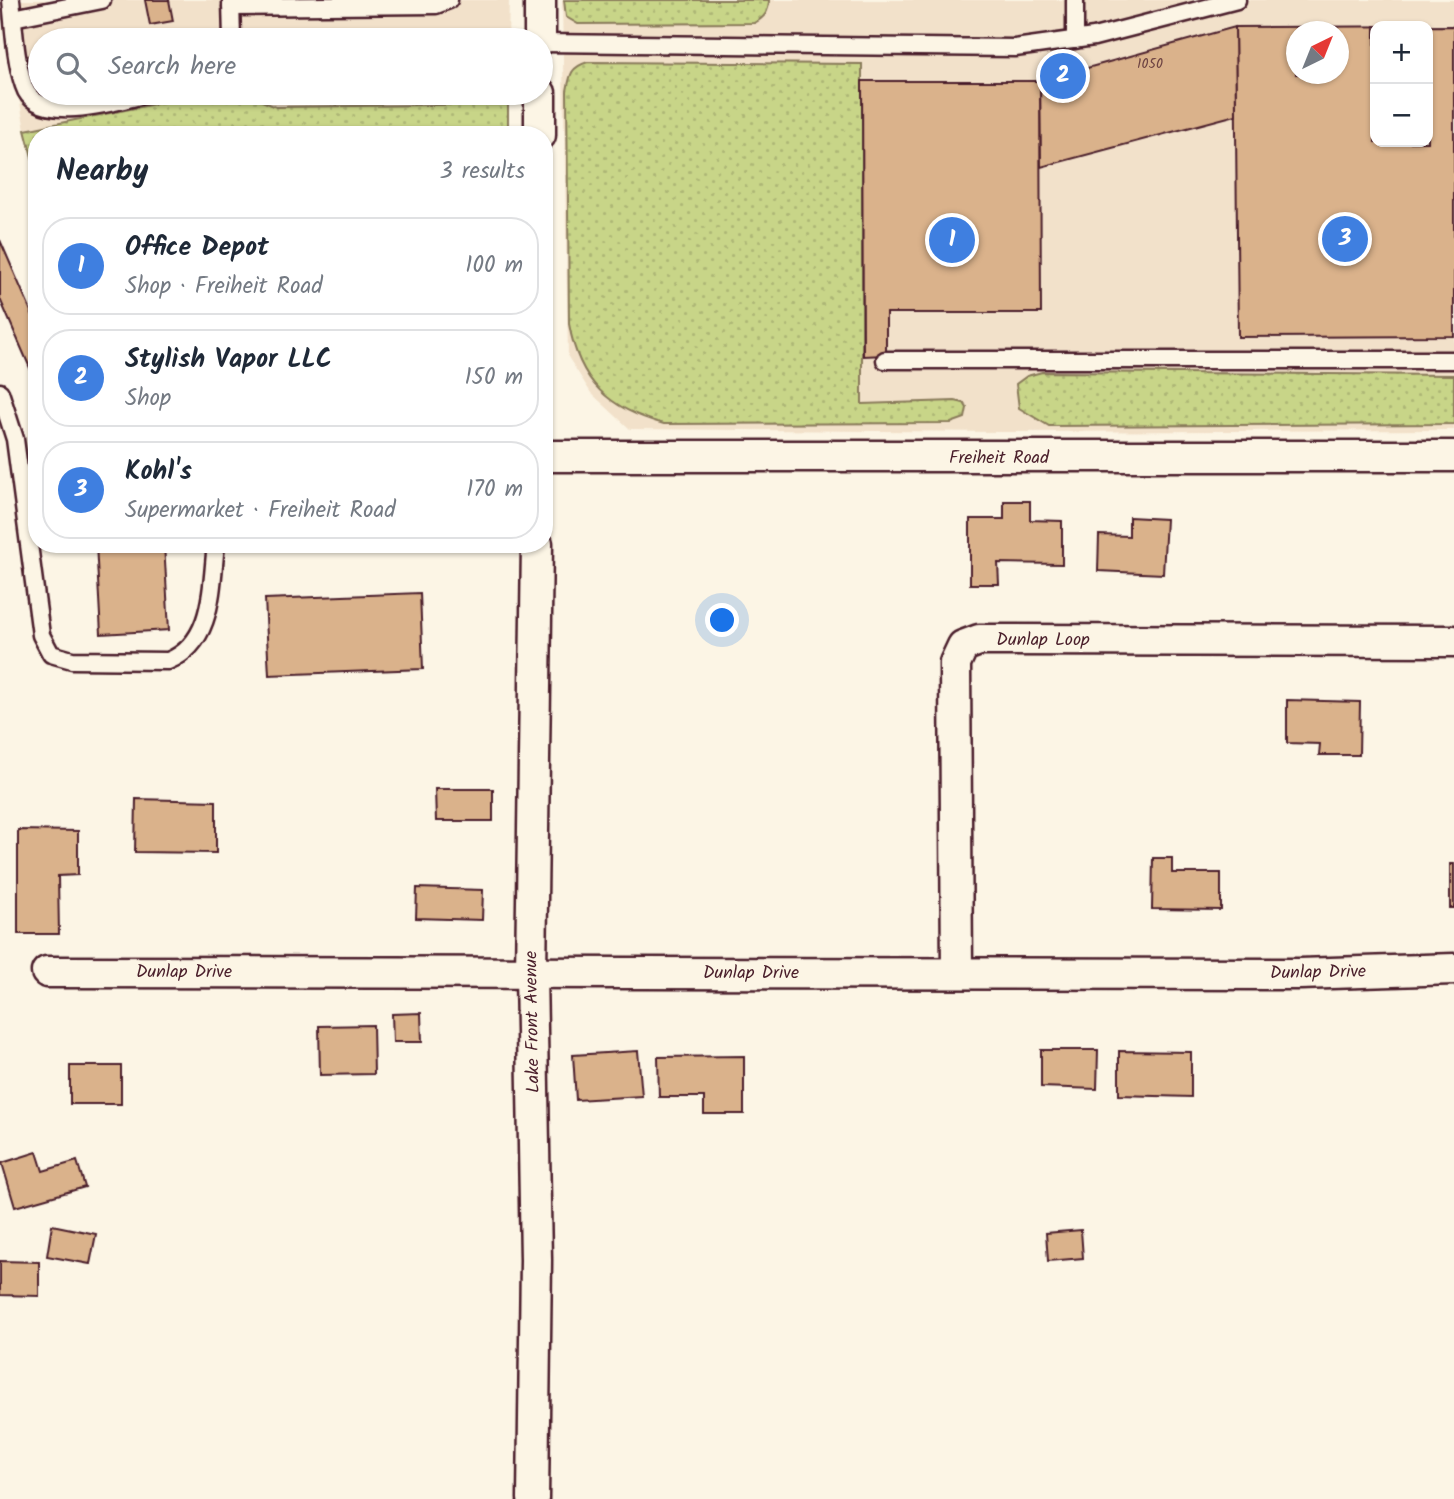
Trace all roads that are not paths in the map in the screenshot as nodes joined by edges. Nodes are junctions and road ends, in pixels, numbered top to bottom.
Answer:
1 (11, 0) edge
2 (102, 0) edge
3 (449, 0) edge
4 (540, 0) edge
5 (1075, 0) edge
6 (1237, 0) edge
7 (231, 4) edge
8 (13, 18) junction
9 (232, 28) edge
10 (540, 28) edge
11 (1075, 40) junction
12 (553, 42) edge
13 (28, 93) edge
14 (42, 105) edge
15 (89, 105) edge
16 (540, 105) edge
17 (540, 126) edge
18 (885, 360) dead end
19 (1454, 360) edge
20 (0, 392) edge
21 (553, 456) edge
22 (1454, 456) edge
23 (28, 537) edge
24 (30, 553) edge
25 (214, 553) edge
26 (537, 553) edge
27 (1454, 641) edge
28 (1454, 970) edge
29 (47, 972) dead end
30 (531, 973) junction
31 (957, 973) junction
32 (533, 1499) edge

1 - 8 lane
2 - 8 lane
3 - 7 lane
4 - 10 street
5 - 11 lane
6 - 11 lane
7 - 9 lane
8 - 13 lane
11 - 12 lane
14 - 15 lane
16 - 17 street
18 - 19 lane
20 - 23 lane
21 - 22 street, Freiheit Road
24 - 25 lane
26 - 30 street, Lake Front Avenue
27 - 31 street, Dunlap Loop
28 - 31 street, Dunlap Drive
29 - 30 street, Dunlap Drive
30 - 31 street, Dunlap Drive
30 - 32 street, Lake Front Avenue

